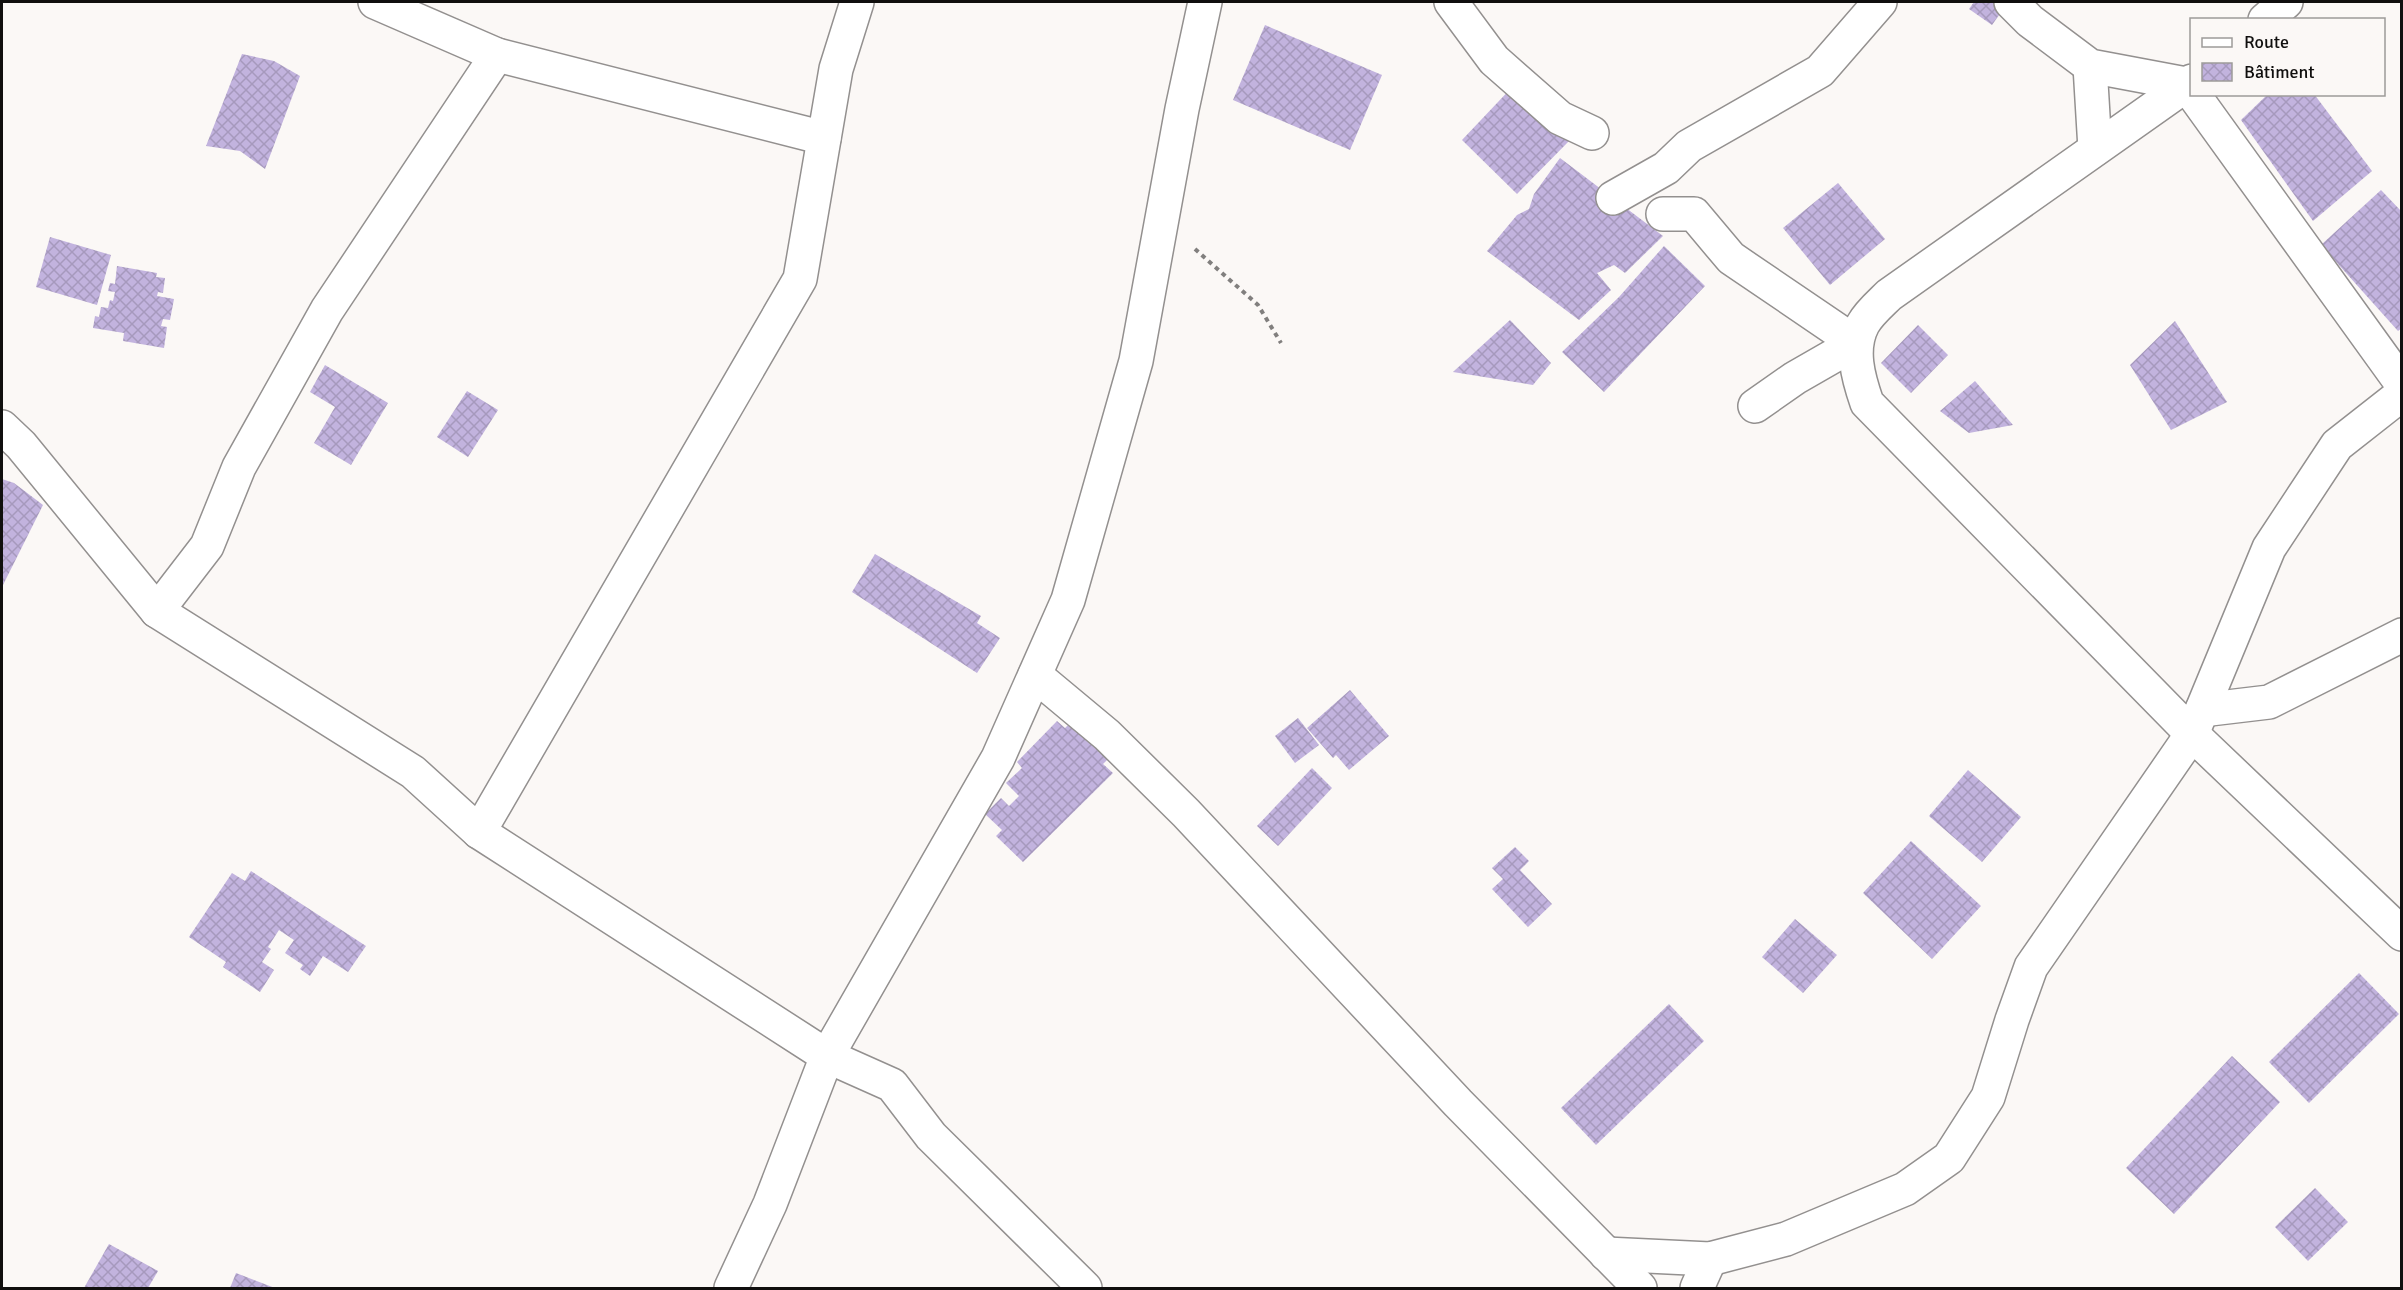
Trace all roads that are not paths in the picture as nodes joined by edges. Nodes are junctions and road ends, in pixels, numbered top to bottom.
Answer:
1 (375, 2) edge
2 (857, 2) edge
3 (1205, 2) edge
4 (1450, 2) edge
5 (1880, 2) edge
6 (2010, 2) edge
7 (2286, 2) edge
8 (2267, 18) edge
9 (497, 55) junction
10 (2090, 66) junction
11 (2190, 88) edge
12 (2190, 89) edge
13 (2197, 96) edge
14 (1592, 133) dead end
15 (824, 138) junction
16 (2095, 149) junction
17 (1613, 198) dead end
18 (1663, 214) dead end
19 (1856, 343) junction
20 (2402, 384) edge
21 (2402, 394) edge
22 (1755, 406) dead end
23 (2, 426) edge
24 (157, 611) junction
25 (2402, 635) edge
26 (1035, 675) junction
27 (2197, 722) junction
28 (479, 832) junction
29 (2402, 934) edge
30 (827, 1056) junction
31 (1606, 1254) junction
32 (1703, 1274) edge
33 (731, 1288) edge
34 (1084, 1288) edge
35 (1640, 1288) edge

1 - 9 street
2 - 15 street
3 - 26 street
4 - 14 street
5 - 17 street
6 - 10 street
7 - 8 street
9 - 15 street
9 - 24 street
10 - 11 street
10 - 16 street
12 - 16 street
13 - 20 street
15 - 28 street
16 - 19 street
18 - 19 street
19 - 22 street
19 - 27 street
21 - 27 street
23 - 24 street
24 - 28 street
25 - 27 street
26 - 30 street
26 - 31 street
27 - 29 street
27 - 32 street
28 - 30 street
30 - 33 street
30 - 34 street
31 - 32 street
31 - 35 street

